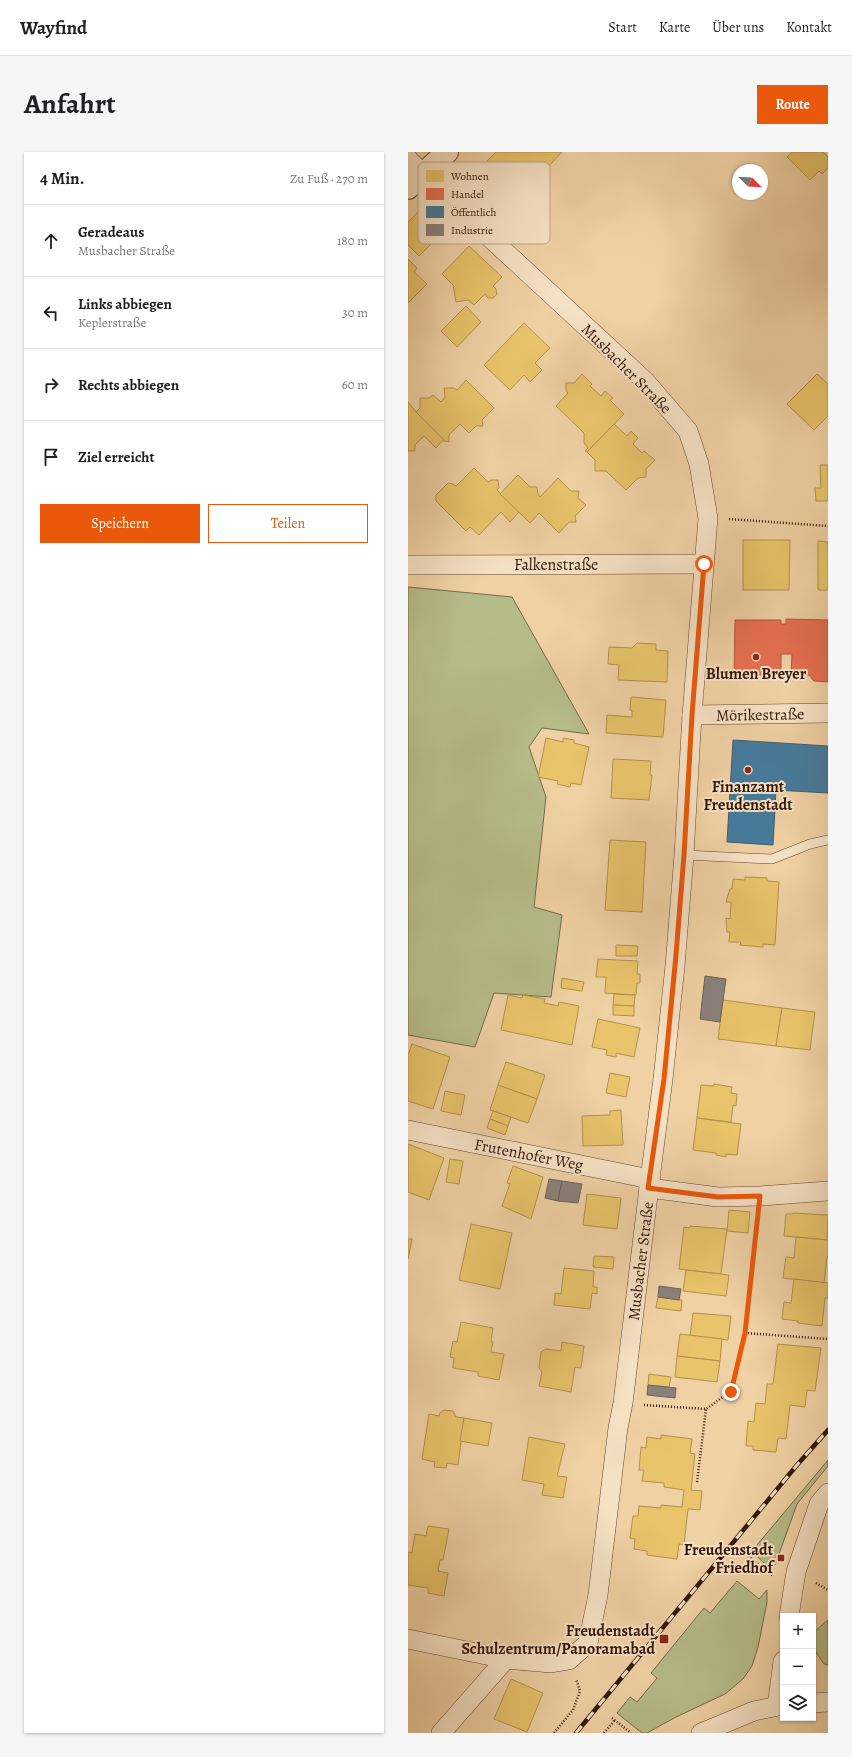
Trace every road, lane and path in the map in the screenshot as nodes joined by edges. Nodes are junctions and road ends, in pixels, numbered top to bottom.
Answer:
1 (447, 152) edge
2 (432, 162) edge
3 (491, 244) edge
4 (708, 518) junction
5 (828, 526) edge
6 (408, 564) edge
7 (704, 564) junction
8 (828, 713) edge
9 (692, 715) junction
10 (828, 840) edge
11 (684, 855) junction
12 (408, 1130) edge
13 (649, 1183) junction
14 (828, 1191) edge
15 (760, 1196) junction
16 (745, 1333) junction
17 (828, 1339) edge
18 (623, 1403) junction
19 (706, 1409) junction
20 (697, 1482) dead end
21 (828, 1494) edge
22 (748, 1556) dead end
23 (793, 1591) junction
24 (789, 1613) edge
25 (408, 1639) edge
26 (506, 1660) junction
27 (569, 1660) junction
28 (828, 1702) edge
29 (816, 1703) edge
30 (780, 1706) edge
31 (441, 1733) edge
32 (554, 1733) edge
33 (604, 1733) edge
34 (631, 1733) edge
35 (702, 1733) edge

1 - 2 street
3 - 4 street, Musbacher Straße
4 - 5 path
4 - 7 street, Musbacher Straße
6 - 7 street, Falkenstraße
7 - 9 street, Musbacher Straße
8 - 9 street, Mörikestraße
9 - 11 street, Musbacher Straße
10 - 11 lane
11 - 13 street, Musbacher Straße
12 - 13 street, Frutenhofer Weg
13 - 15 street, Frutenhofer Weg
13 - 18 street, Musbacher Straße
14 - 15 street, Frutenhofer Weg
15 - 16 path
16 - 17 path
16 - 19 path
18 - 19 path
18 - 27 street, Musbacher Straße
19 - 20 path
21 - 23 street
22 - 23 path
23 - 24 street
25 - 26 street
26 - 27 street
26 - 31 street
27 - 32 path
28 - 29 street
30 - 35 street
33 - 34 path

